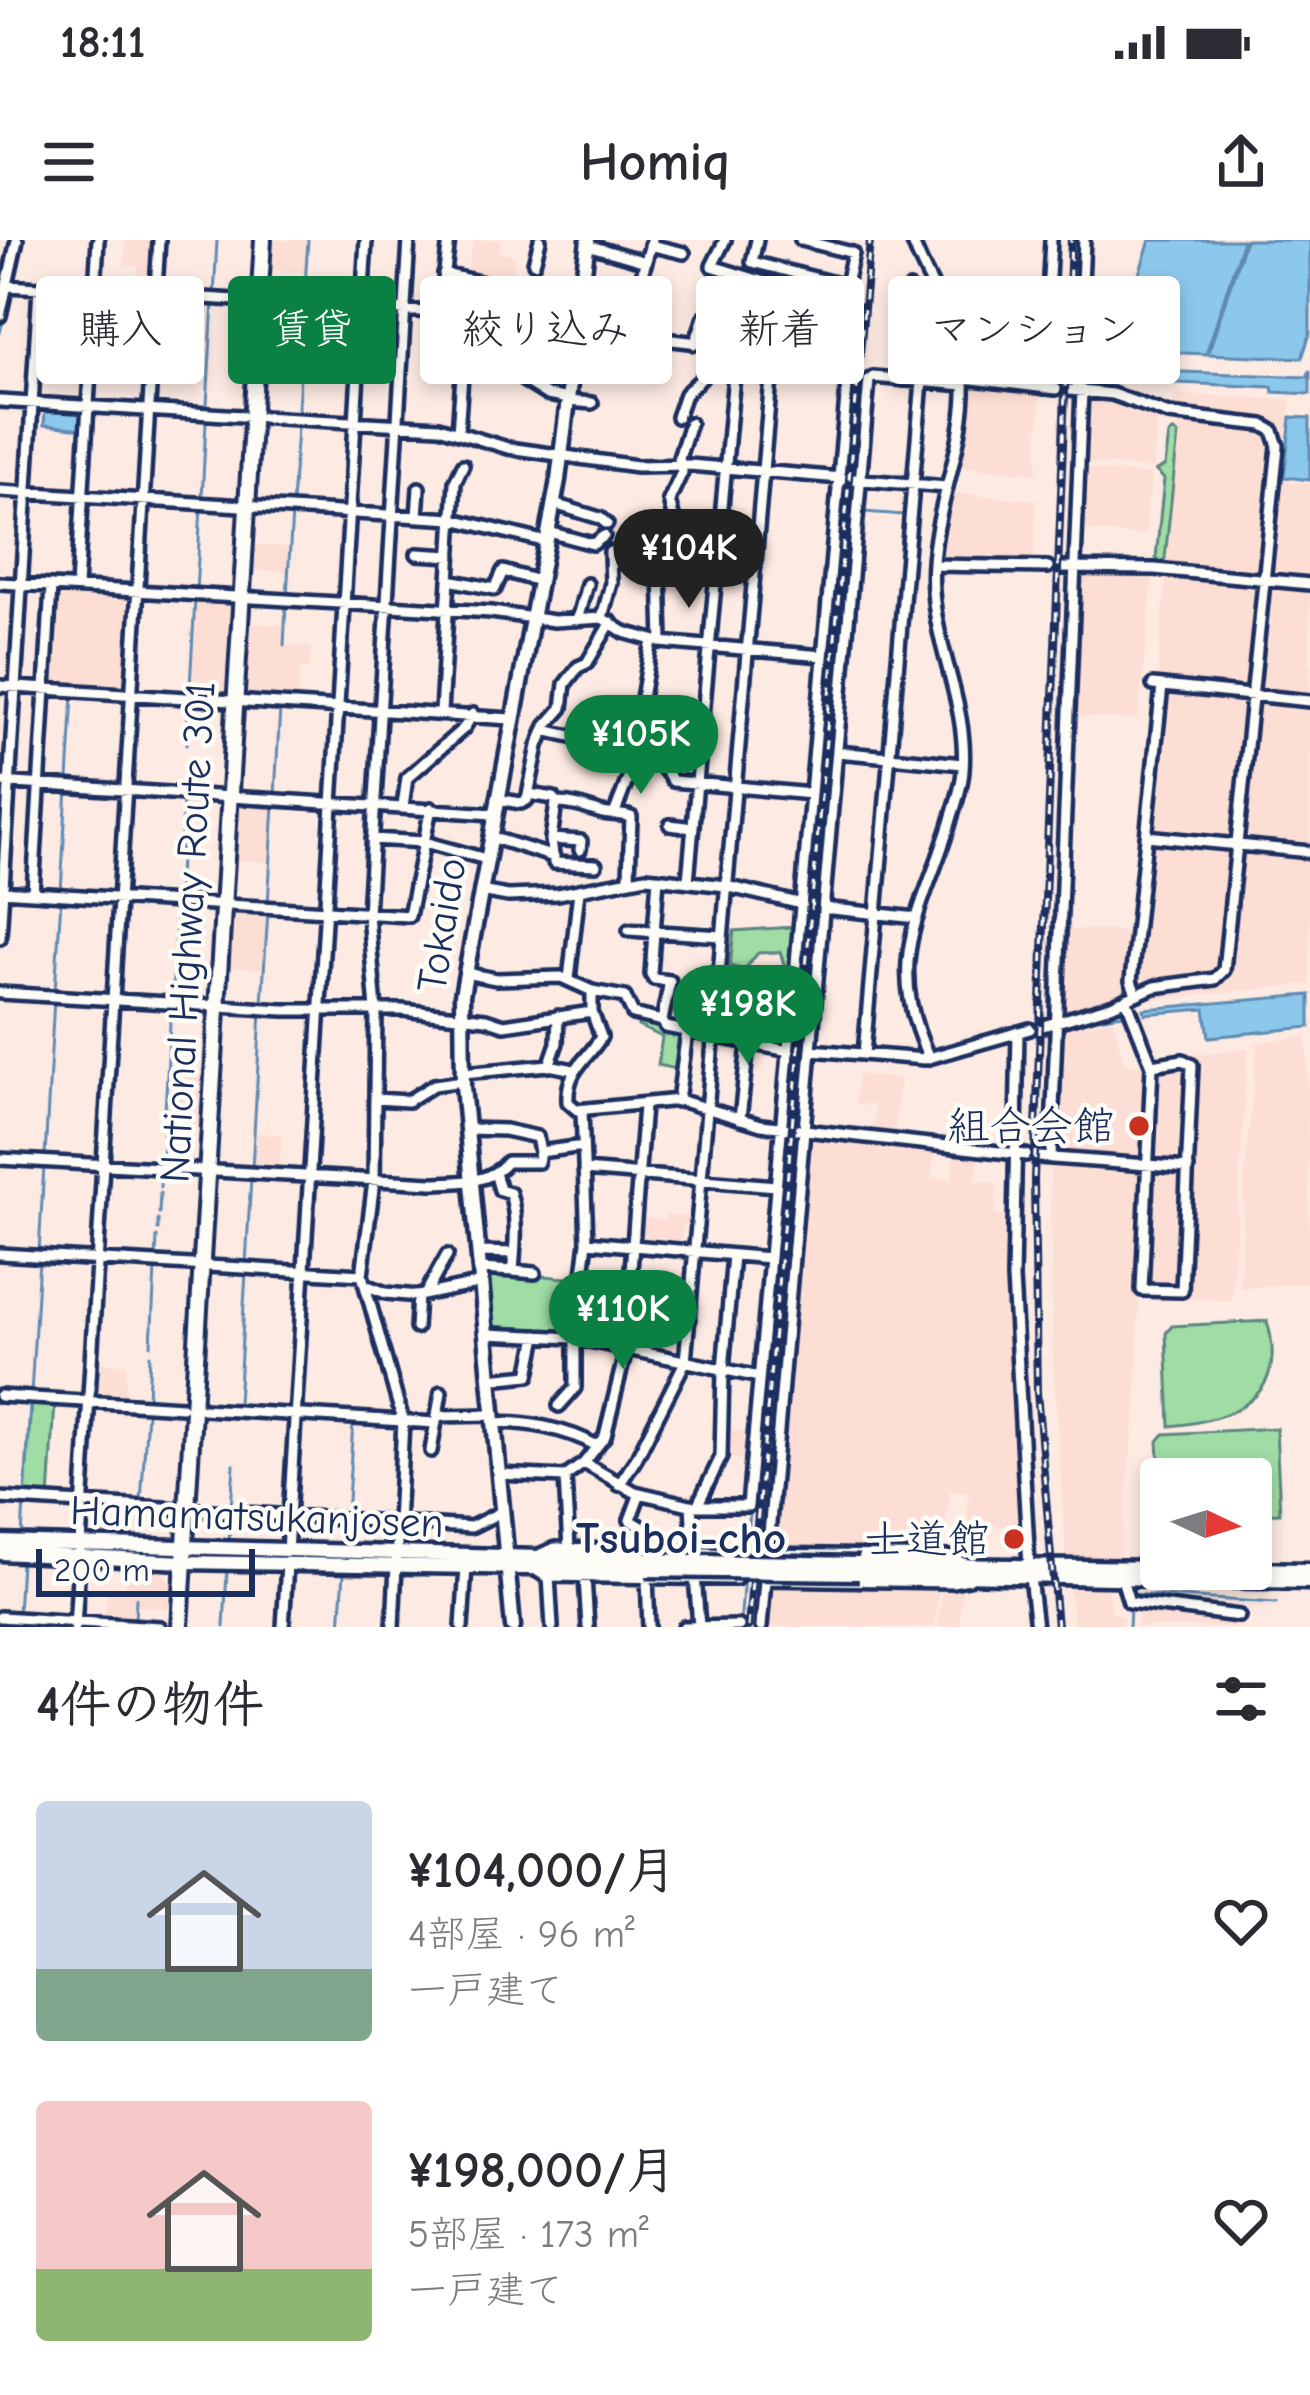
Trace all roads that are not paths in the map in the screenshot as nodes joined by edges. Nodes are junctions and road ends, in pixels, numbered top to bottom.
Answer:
1 (17, 240) edge
2 (98, 240) edge
3 (159, 240) edge
4 (262, 240) edge
5 (366, 240) edge
6 (409, 240) edge
7 (449, 240) edge
8 (540, 240) edge
9 (725, 240) edge
10 (757, 240) edge
11 (803, 240) edge
12 (912, 240) edge
13 (1051, 240) edge
14 (1084, 240) edge
15 (584, 242) edge
16 (651, 243) edge
17 (684, 254) dead end
18 (646, 262) junction
19 (534, 263) dead end
20 (444, 274) joint
21 (96, 276) edge
22 (157, 276) edge
23 (260, 276) edge
24 (364, 276) edge
25 (453, 276) edge
26 (582, 276) edge
27 (642, 276) edge
28 (740, 276) edge
29 (807, 276) edge
30 (848, 276) edge
31 (928, 276) edge
32 (7, 286) junction
33 (36, 288) edge
34 (396, 310) edge
35 (404, 310) junction
36 (420, 311) edge
37 (0, 316) edge
38 (36, 337) edge
39 (696, 339) edge
40 (672, 340) edge
41 (694, 344) joint
42 (888, 380) edge
43 (696, 383) edge
44 (89, 384) edge
45 (151, 384) edge
46 (254, 384) edge
47 (357, 384) edge
48 (461, 384) edge
49 (529, 384) edge
50 (571, 384) edge
51 (733, 384) edge
52 (771, 384) edge
53 (847, 384) edge
54 (922, 384) edge
55 (964, 384) edge
56 (998, 384) edge
57 (1043, 388) junction
58 (1056, 389) dead end
59 (1076, 390) junction
60 (569, 400) junction
61 (0, 401) edge
62 (32, 403) junction
63 (592, 404) dead end
64 (88, 406) junction
65 (149, 410) junction
66 (252, 416) junction
67 (677, 417) dead end
68 (355, 422) junction
69 (690, 423) dead end
70 (398, 425) junction
71 (458, 432) junction
72 (562, 455) junction
73 (464, 465) dead end
74 (680, 466) junction
75 (724, 468) junction
76 (763, 471) junction
77 (839, 478) junction
78 (861, 480) junction
79 (914, 484) junction
80 (946, 487) junction
81 (419, 488) dead end
82 (0, 491) edge
83 (27, 493) junction
84 (83, 496) junction
85 (143, 500) junction
86 (554, 504) junction
87 (247, 506) junction
88 (350, 512) junction
89 (392, 515) junction
90 (417, 516) junction
91 (453, 519) junction
92 (607, 524) dead end
93 (604, 536) dead end
94 (548, 537) junction
95 (638, 542) dead end
96 (666, 548) junction
97 (610, 551) dead end
98 (417, 554) dead end
99 (430, 554) junction
100 (451, 556) junction
101 (933, 565) junction
102 (1048, 567) dead end
103 (1061, 568) dead end
104 (1074, 568) junction
105 (430, 571) dead end
106 (449, 580) junction
107 (1264, 580) junction
108 (539, 581) junction
109 (0, 583) edge
110 (21, 584) junction
111 (587, 584) dead end
112 (1310, 584) edge
113 (51, 586) junction
114 (77, 587) junction
115 (138, 591) junction
116 (241, 598) junction
117 (344, 603) junction
118 (386, 606) junction
119 (447, 610) junction
120 (532, 619) junction
121 (577, 620) junction
122 (606, 620) junction
123 (657, 641) junction
124 (709, 646) junction
125 (747, 650) junction
126 (824, 656) junction
127 (0, 686) edge
128 (15, 687) junction
129 (45, 688) junction
130 (132, 694) junction
131 (1252, 695) junction
132 (235, 700) junction
133 (1310, 701) edge
134 (338, 706) junction
135 (380, 709) junction
136 (441, 712) junction
137 (473, 714) junction
138 (511, 718) junction
139 (586, 719) dead end
140 (544, 730) junction
141 (837, 752) junction
142 (890, 757) junction
143 (636, 758) junction
144 (963, 764) junction
145 (5, 782) edge
146 (39, 784) junction
147 (697, 784) junction
148 (735, 787) junction
149 (126, 790) junction
150 (529, 794) junction
151 (812, 794) junction
152 (230, 796) junction
153 (332, 802) junction
154 (556, 803) junction
155 (374, 805) junction
156 (403, 806) junction
157 (495, 806) junction
158 (430, 808) junction
159 (615, 812) junction
160 (670, 825) dead end
161 (693, 828) junction
162 (1146, 836) junction
163 (490, 837) junction
164 (551, 838) junction
165 (372, 839) junction
166 (424, 842) junction
167 (1237, 845) junction
168 (580, 850) dead end
169 (1310, 852) edge
170 (554, 857) junction
171 (486, 859) junction
172 (596, 865) dead end
173 (629, 878) junction
174 (658, 878) junction
175 (688, 881) junction
176 (726, 886) junction
177 (480, 891) junction
178 (579, 891) junction
179 (1, 892) edge
180 (33, 893) junction
181 (119, 899) junction
182 (802, 904) junction
183 (223, 905) junction
184 (823, 908) junction
185 (326, 911) junction
186 (877, 913) junction
187 (368, 914) junction
188 (917, 918) junction
189 (629, 930) dead end
190 (655, 932) junction
191 (722, 936) junction
192 (0, 938) edge
193 (464, 973) junction
194 (569, 979) junction
195 (592, 991) junction
196 (0, 993) edge
197 (1131, 997) junction
198 (113, 1000) junction
199 (217, 1006) junction
200 (320, 1010) junction
201 (376, 1010) junction
202 (592, 1012) junction
203 (558, 1016) junction
204 (461, 1017) junction
205 (662, 1021) junction
206 (1048, 1024) junction
207 (687, 1031) junction
208 (713, 1037) junction
209 (748, 1044) junction
210 (811, 1050) junction
211 (789, 1051) junction
212 (865, 1054) junction
213 (929, 1058) junction
214 (1152, 1065) junction
215 (550, 1066) junction
216 (574, 1070) junction
217 (463, 1077) junction
218 (375, 1099) junction
219 (678, 1100) junction
220 (644, 1106) junction
221 (707, 1108) junction
222 (582, 1111) junction
223 (740, 1119) junction
224 (782, 1128) junction
225 (467, 1130) junction
226 (804, 1130) junction
227 (583, 1146) junction
228 (540, 1152) junction
229 (1020, 1154) junction
230 (0, 1159) edge
231 (103, 1165) junction
232 (1148, 1166) junction
233 (1188, 1168) junction
234 (584, 1170) junction
235 (207, 1171) junction
236 (638, 1174) junction
237 (496, 1176) junction
238 (310, 1178) junction
239 (472, 1180) junction
240 (701, 1180) junction
241 (374, 1181) junction
242 (776, 1186) junction
243 (587, 1242) junction
244 (631, 1246) junction
245 (694, 1251) junction
246 (479, 1252) junction
247 (0, 1253) edge
248 (514, 1253) junction
249 (446, 1255) dead end
250 (733, 1255) junction
251 (770, 1258) junction
252 (98, 1259) junction
253 (201, 1266) junction
254 (513, 1271) junction
255 (304, 1272) junction
256 (535, 1273) dead end
257 (481, 1276) junction
258 (364, 1280) junction
259 (422, 1295) junction
260 (416, 1328) dead end
261 (487, 1334) junction
262 (537, 1336) junction
263 (575, 1338) junction
264 (623, 1349) junction
265 (685, 1362) junction
266 (723, 1370) junction
267 (759, 1377) junction
268 (490, 1379) junction
269 (441, 1393) dead end
270 (0, 1396) edge
271 (89, 1402) junction
272 (559, 1406) dead end
273 (193, 1408) junction
274 (295, 1414) junction
275 (437, 1419) junction
276 (493, 1419) junction
277 (403, 1420) junction
278 (556, 1432) junction
279 (595, 1445) junction
280 (551, 1448) dead end
281 (431, 1451) dead end
282 (584, 1463) junction
283 (498, 1474) junction
284 (565, 1478) junction
285 (619, 1485) junction
286 (399, 1492) junction
287 (418, 1493) dead end
288 (640, 1493) junction
289 (0, 1498) edge
290 (83, 1503) junction
291 (694, 1506) junction
292 (187, 1509) junction
293 (501, 1512) junction
294 (289, 1516) junction
295 (398, 1522) junction
296 (469, 1526) junction
297 (0, 1542) edge
298 (569, 1549) junction
299 (80, 1551) junction
300 (0, 1552) edge
301 (694, 1553) junction
302 (766, 1554) junction
303 (184, 1556) junction
304 (287, 1558) junction
305 (397, 1560) junction
306 (466, 1561) junction
307 (506, 1562) junction
308 (534, 1563) junction
309 (646, 1565) junction
310 (972, 1570) junction
311 (1030, 1571) junction
312 (1140, 1571) edge
313 (1116, 1575) junction
314 (1294, 1575) edge
315 (549, 1576) junction
316 (585, 1576) junction
317 (696, 1578) junction
318 (765, 1579) junction
319 (1310, 1582) edge
320 (1239, 1616) dead end
321 (0, 1617) edge
322 (75, 1624) edge
323 (699, 1626) edge
324 (160, 1627) edge
325 (179, 1627) edge
326 (283, 1627) edge
327 (393, 1627) edge
328 (462, 1627) edge
329 (513, 1627) edge
330 (553, 1627) edge
331 (588, 1627) edge
332 (649, 1627) edge
333 (684, 1627) edge
334 (739, 1627) edge
335 (761, 1627) edge
336 (1036, 1627) edge

1 - 32 street
2 - 21 street
3 - 22 street
4 - 23 highway, National Highway Route 301
5 - 24 street
6 - 35 street
7 - 20 street
8 - 19 street
9 - 28 street
10 - 29 street
11 - 30 street
12 - 31 street
13 - 57 street
14 - 59 street
15 - 18 street
15 - 26 main road, Tokaido
16 - 17 street
16 - 18 street
18 - 27 street
20 - 25 street
32 - 33 street
32 - 37 street
34 - 35 street
35 - 36 street
35 - 70 street
38 - 62 street
39 - 41 street
40 - 41 street
42 - 78 street
43 - 67 street
44 - 64 street
45 - 65 street
46 - 66 highway, National Highway Route 301
47 - 68 street
48 - 71 street
49 - 60 street
50 - 60 main road, Tokaido
51 - 75 street
52 - 76 street
53 - 77 street
54 - 79 street
55 - 80 street
56 - 57 street
57 - 58 street
59 - 104 street
59 - 107 street
60 - 63 street
60 - 72 main road, Tokaido
61 - 62 street
62 - 64 street
62 - 83 street
64 - 65 street
64 - 84 street
65 - 66 street
65 - 85 street
66 - 68 street
66 - 87 highway, National Highway Route 301
68 - 70 street
68 - 88 street
69 - 74 street
70 - 71 street
70 - 89 street
71 - 72 street
72 - 74 street
72 - 86 main road, Tokaido
73 - 91 street
74 - 75 street
74 - 96 street
75 - 76 street
75 - 124 street
76 - 77 street
76 - 125 street
77 - 78 street
77 - 126 street
78 - 79 street
78 - 141 street
79 - 80 street
79 - 142 street
80 - 101 street
81 - 90 street
82 - 83 street
83 - 84 street
83 - 110 street
84 - 85 street
84 - 114 street
85 - 87 street
85 - 115 street
86 - 92 street
86 - 94 main road, Tokaido
87 - 88 street
87 - 116 highway, National Highway Route 301
88 - 89 street
88 - 117 street
89 - 90 street
89 - 118 street
90 - 91 street
91 - 94 street
91 - 100 street
93 - 94 street
94 - 108 main road, Tokaido
95 - 96 street
96 - 123 street
97 - 122 street
98 - 99 street
99 - 100 street
99 - 105 street
100 - 106 street
101 - 102 street
101 - 144 street
103 - 104 street
104 - 107 street
104 - 206 street
106 - 108 street
106 - 119 street
107 - 112 street
107 - 131 street
108 - 120 main road, Tokaido
109 - 110 street
110 - 113 street
110 - 128 street
111 - 121 street
113 - 114 street
113 - 129 street
114 - 115 street
115 - 116 street
115 - 130 street
116 - 117 street
116 - 132 highway, National Highway Route 301
117 - 118 street
117 - 134 street
118 - 119 street
118 - 135 street
119 - 120 street
119 - 136 street
120 - 121 street
120 - 138 main road, Tokaido
121 - 122 street
122 - 123 street
122 - 140 street
123 - 124 street
123 - 143 street
124 - 125 street
124 - 147 street
125 - 126 street
125 - 148 street
126 - 151 street
127 - 128 street
128 - 129 street
128 - 145 street
129 - 130 street
129 - 146 street
130 - 132 street
130 - 149 street
131 - 133 street
131 - 162 street
131 - 167 street
132 - 134 street
132 - 152 highway, National Highway Route 301
134 - 135 street
134 - 153 street
135 - 136 street
135 - 155 street
136 - 137 street
137 - 138 street
137 - 156 street
138 - 157 main road, Tokaido
139 - 140 street
140 - 150 street
141 - 142 street
141 - 184 street
142 - 144 street
142 - 186 street
143 - 147 street
143 - 159 street
144 - 188 street
145 - 146 street
145 - 179 street
146 - 149 street
146 - 180 street
147 - 148 street
147 - 161 street
148 - 151 street
148 - 176 street
149 - 152 street
149 - 181 street
150 - 154 street
150 - 157 street
151 - 182 street
152 - 153 street
152 - 183 highway, National Highway Route 301
153 - 155 street
153 - 185 street
154 - 159 street
154 - 164 street
155 - 156 street
155 - 165 street
156 - 158 street
157 - 158 street
157 - 163 main road, Tokaido
158 - 166 street
159 - 173 street
160 - 161 street
161 - 175 street
162 - 167 street
162 - 197 street
163 - 170 street
163 - 171 main road, Tokaido
164 - 168 street
164 - 170 street
165 - 166 street
165 - 187 street
166 - 171 street
166 - 187 street
167 - 169 street
167 - 197 street
170 - 172 street
171 - 177 main road, Tokaido
173 - 174 street
173 - 178 street
174 - 175 street
174 - 190 street
175 - 176 street
176 - 182 street
176 - 191 street
177 - 178 street
177 - 193 main road, Tokaido
178 - 194 street
179 - 180 street
179 - 192 street
180 - 181 street
181 - 183 street
181 - 198 street
182 - 211 street
183 - 185 street
183 - 199 highway, National Highway Route 301
184 - 186 street
184 - 210 street
185 - 187 street
185 - 200 street
186 - 188 street
186 - 212 street
187 - 201 street
188 - 213 street
189 - 190 street
190 - 191 street
190 - 205 street
191 - 208 street
193 - 194 street
193 - 204 main road, Tokaido
194 - 195 street
195 - 202 street
195 - 205 street
196 - 198 street
197 - 206 street
197 - 214 street
198 - 199 street
198 - 231 street
199 - 200 street
199 - 235 highway, National Highway Route 301
200 - 201 street
200 - 238 street
201 - 204 street
201 - 218 street
202 - 203 street
202 - 216 street
203 - 204 street
203 - 215 street
204 - 217 main road, Tokaido
205 - 207 street
206 - 232 street
207 - 208 street
207 - 219 street
208 - 209 street
208 - 221 street
209 - 211 street
209 - 223 street
210 - 212 street
210 - 226 street
211 - 224 street
212 - 213 street
213 - 229 street
214 - 232 street
214 - 233 street
215 - 216 street
215 - 217 street
216 - 222 street
217 - 218 street
217 - 225 main road, Tokaido
218 - 241 street
219 - 220 street
219 - 221 street
220 - 222 street
220 - 236 street
221 - 223 street
221 - 240 street
222 - 227 street
223 - 224 street
224 - 226 street
224 - 242 street
225 - 228 street
225 - 239 main road, Tokaido
226 - 229 street
226 - 302 street
227 - 228 street
227 - 234 street
228 - 237 street
229 - 311 street
230 - 231 street
231 - 235 street
231 - 252 street
232 - 233 street
232 - 233 street
234 - 236 street
234 - 243 street
235 - 238 street
235 - 253 highway, National Highway Route 301
236 - 240 street
236 - 244 street
237 - 239 street
237 - 248 street
238 - 241 street
238 - 255 street
239 - 241 street
239 - 246 main road, Tokaido
240 - 242 street
240 - 245 street
241 - 258 street
242 - 251 street
243 - 244 street
243 - 263 street
244 - 245 street
244 - 264 street
245 - 250 street
245 - 265 street
246 - 248 street
246 - 257 main road, Tokaido
247 - 252 street
248 - 254 street
249 - 259 street
250 - 251 street
250 - 266 street
251 - 267 street
252 - 253 street
252 - 271 street
253 - 255 street
253 - 273 highway, National Highway Route 301
254 - 256 street
254 - 257 street
255 - 258 street
255 - 274 street
257 - 259 street
257 - 261 main road, Tokaido
258 - 259 street
258 - 277 street
259 - 260 street
261 - 262 street
261 - 268 main road, Tokaido
262 - 263 street
262 - 268 street
263 - 264 street
263 - 272 street
264 - 265 street
264 - 279 street
265 - 266 street
265 - 285 street
266 - 267 street
266 - 291 street
267 - 291 street
268 - 276 main road, Tokaido
269 - 275 street
270 - 271 street
271 - 273 street
271 - 290 street
273 - 274 street
273 - 292 highway, National Highway Route 301
274 - 277 street
274 - 294 street
275 - 276 street
275 - 277 street
275 - 281 street
276 - 278 street
276 - 283 main road, Tokaido
277 - 286 street
278 - 279 street
278 - 280 street
279 - 282 street
282 - 284 street
282 - 285 street
283 - 284 street
283 - 293 main road, Tokaido
284 - 298 street
285 - 288 street
286 - 287 street
286 - 295 street
288 - 291 street
288 - 309 street
289 - 290 street
290 - 292 street
290 - 299 street
291 - 301 street
292 - 294 street
292 - 303 highway, National Highway Route 301
293 - 296 street
293 - 307 main road, Tokaido
294 - 295 street
294 - 304 street
295 - 296 street
295 - 305 street
296 - 306 street
297 - 299 main road, Hamamatsukanjosen
298 - 308 street
298 - 309 street
299 - 300 main road, Hamamatsukanjosen
299 - 303 main road, Hamamatsukanjosen
299 - 322 street
301 - 309 street
301 - 317 street
301 - 317 street
302 - 310 street
302 - 318 street
303 - 304 main road, Hamamatsukanjosen
303 - 325 highway, National Highway Route 301
304 - 305 main road, Hamamatsukanjosen
304 - 326 street
305 - 306 main road, Hamamatsukanjosen
305 - 327 street
306 - 307 main road, Hamamatsukanjosen
306 - 328 street
307 - 308 main road, Hamamatsukanjosen
307 - 329 main road, Tokaido
308 - 309 main road, Hamamatsukanjosen
308 - 315 street
309 - 310 main road, Hamamatsukanjosen, bridge
309 - 316 street
309 - 317 street
309 - 332 street
310 - 311 main road, Hamamatsukanjosen
310 - 318 street
311 - 313 main road, Hamamatsukanjosen
311 - 336 street
312 - 313 main road, Hamamatsukanjosen
313 - 314 main road, Hamamatsukanjosen
313 - 320 street
314 - 319 main road, Hamamatsukanjosen
315 - 316 street
315 - 330 street
316 - 331 street
317 - 323 street
318 - 335 street
321 - 322 street
322 - 324 street
323 - 333 street
323 - 334 street

